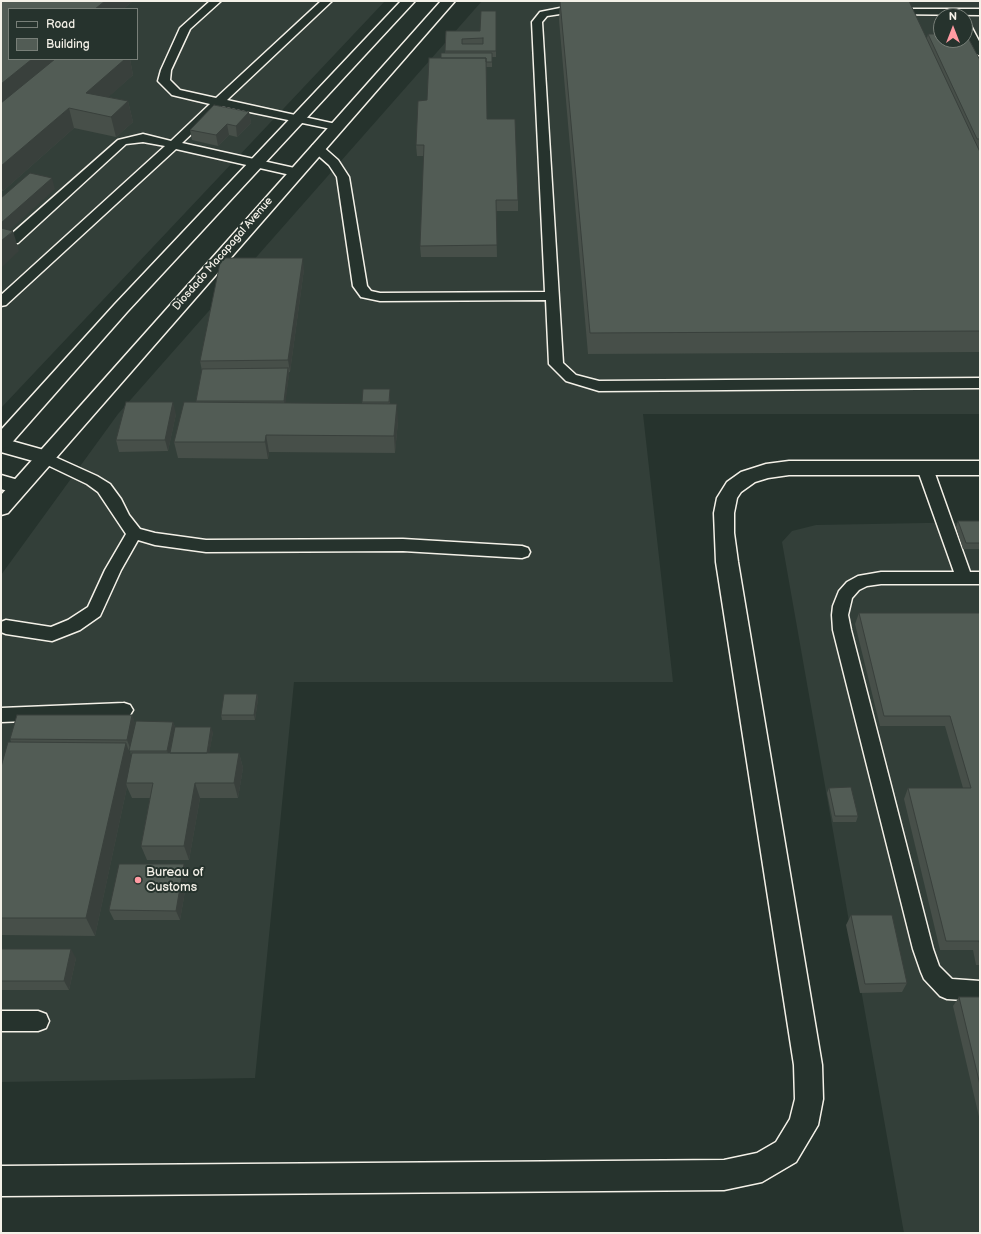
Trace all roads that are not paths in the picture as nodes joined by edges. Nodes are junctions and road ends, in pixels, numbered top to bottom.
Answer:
1 (216, 1) edge
2 (327, 1) edge
3 (408, 1) edge
4 (448, 1) edge
5 (592, 11) edge
6 (880, 12) edge
7 (933, 13) edge
8 (973, 39) edge
9 (980, 53) edge
10 (218, 102) junction
11 (299, 119) junction
12 (336, 127) junction
13 (173, 144) junction
14 (317, 148) junction
15 (257, 162) junction
16 (295, 172) junction
17 (13, 240) dead end
18 (553, 296) junction
19 (1, 302) edge
20 (980, 383) edge
21 (1, 442) edge
22 (1, 445) edge
23 (44, 457) junction
24 (925, 468) junction
25 (980, 468) edge
26 (10, 484) edge
27 (1, 508) edge
28 (134, 533) junction
29 (522, 552) dead end
30 (972, 578) edge
31 (6, 627) dead end
32 (124, 710) dead end
33 (1, 715) edge
34 (980, 991) edge
35 (38, 1021) dead end
36 (1, 1022) edge
37 (1, 1181) edge

1 - 10 lane
2 - 10 lane
3 - 11 main road
4 - 12 main road, Diosdado Macapagal Avenue
5 - 18 lane
6 - 7 lane
8 - 9 lane
10 - 11 lane
10 - 13 lane
11 - 12 lane
11 - 15 main road
12 - 14 main road, Diosdado Macapagal Avenue
13 - 15 lane
13 - 17 lane
13 - 19 lane
14 - 16 main road, Diosdado Macapagal Avenue
14 - 18 lane
15 - 16 lane
15 - 21 main road
16 - 23 main road, Diosdado Macapagal Avenue
18 - 20 lane
22 - 23 main road
23 - 26 main road, Diosdado Macapagal Avenue
23 - 28 lane
24 - 25 main road
24 - 30 lane
24 - 37 main road
26 - 27 main road, Diosdado Macapagal Avenue
28 - 29 lane
28 - 31 lane
30 - 34 lane
32 - 33 lane
35 - 36 lane

